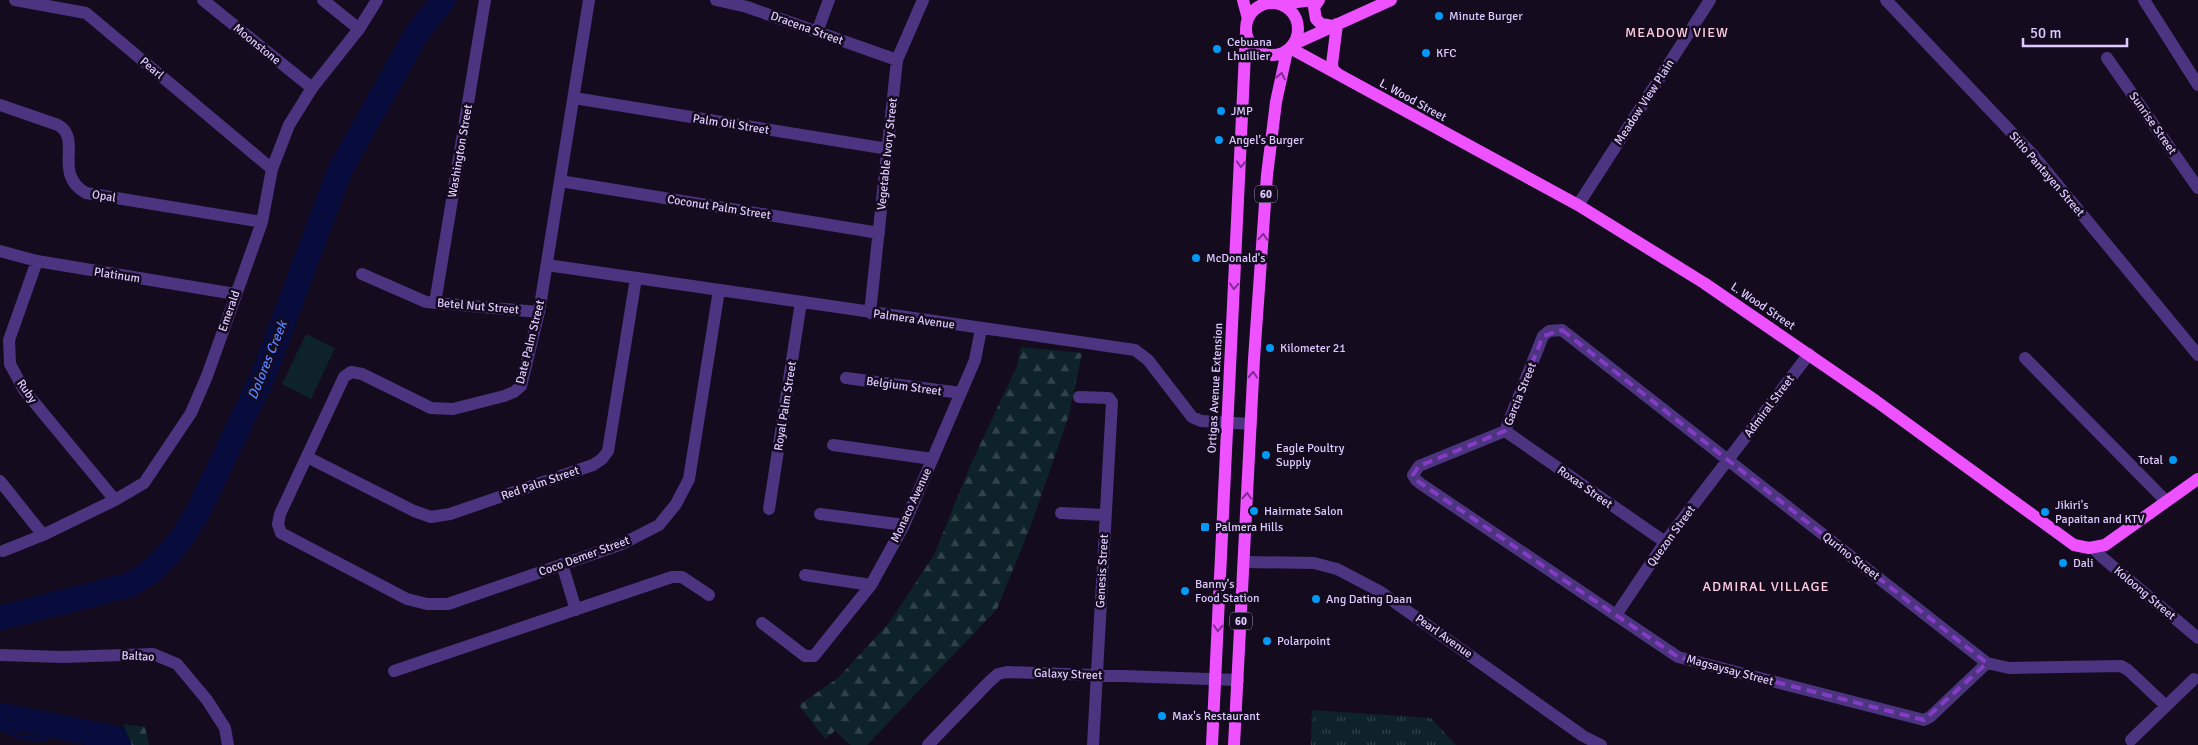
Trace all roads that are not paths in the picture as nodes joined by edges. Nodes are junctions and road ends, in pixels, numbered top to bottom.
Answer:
1 (16, 0) edge
2 (203, 0) edge
3 (323, 0) edge
4 (377, 0) edge
5 (485, 0) edge
6 (590, 0) edge
7 (716, 0) edge
8 (829, 0) edge
9 (923, 0) edge
10 (1243, 0) edge
11 (1313, 0) edge
12 (1319, 0) edge
13 (1391, 0) edge
14 (1710, 0) edge
15 (1886, 0) edge
16 (2144, 0) edge
17 (1274, 2) edge
18 (748, 3) edge
19 (1248, 19) junction
20 (1335, 25) junction
21 (359, 29) junction
22 (817, 32) junction
23 (1246, 32) junction
24 (1290, 48) junction
25 (2107, 58) dead end
26 (897, 60) junction
27 (1340, 76) junction
28 (2198, 85) edge
29 (312, 88) junction
30 (574, 98) junction
31 (0, 105) edge
32 (888, 150) junction
33 (272, 169) junction
34 (560, 181) junction
35 (2198, 188) edge
36 (1578, 205) junction
37 (262, 222) junction
38 (879, 233) junction
39 (0, 251) edge
40 (37, 261) junction
41 (547, 265) junction
42 (362, 274) dead end
43 (636, 278) junction
44 (719, 290) junction
45 (235, 294) junction
46 (800, 302) junction
47 (434, 303) junction
48 (539, 312) junction
49 (870, 313) junction
50 (981, 329) junction
51 (1562, 330) joint
52 (1809, 354) junction
53 (2198, 355) edge
54 (2025, 358) dead end
55 (846, 378) dead end
56 (961, 393) junction
57 (1078, 397) dead end
58 (1228, 424) junction
59 (1251, 424) junction
60 (1505, 432) junction
61 (833, 446) dead end
62 (308, 457) junction
63 (932, 458) junction
64 (1729, 459) junction
65 (1413, 474) joint
66 (2198, 478) edge
67 (0, 481) edge
68 (115, 500) junction
69 (2166, 501) junction
70 (769, 510) dead end
71 (1061, 513) dead end
72 (820, 514) dead end
73 (1104, 515) junction
74 (904, 525) junction
75 (281, 533) joint
76 (43, 535) junction
77 (1665, 542) junction
78 (2093, 548) junction
79 (4, 551) dead end
80 (1244, 562) junction
81 (562, 564) junction
82 (804, 575) dead end
83 (871, 585) junction
84 (710, 595) dead end
85 (576, 610) junction
86 (1616, 615) junction
87 (762, 623) dead end
88 (2198, 638) edge
89 (2, 656) edge
90 (1987, 663) junction
91 (394, 671) dead end
92 (1095, 675) junction
93 (1215, 679) junction
94 (2194, 679) dead end
95 (1238, 680) junction
96 (2165, 706) junction
97 (2131, 740) dead end
98 (228, 745) edge
99 (928, 745) edge
100 (1092, 745) edge
101 (1212, 745) edge
102 (1234, 745) edge
103 (1600, 745) edge

1 - 33 street, Pearl
2 - 29 street, Moonstone
3 - 21 street
4 - 21 street, Emerald
5 - 47 street, Washington Street
6 - 30 street, Date Palm Street
7 - 18 street, Dracena Street
8 - 22 street
9 - 26 street, Vegetable Ivory Street
10 - 19 main road, 60
11 - 17 main road
12 - 20 main road
13 - 20 main road
14 - 36 street, Meadow View Plain
15 - 53 street, Sitio Pantayen Street
16 - 28 street
17 - 19 main road
17 - 24 main road, 60
18 - 22 street, Dracena Street
19 - 23 main road, 60
20 - 24 main road
20 - 27 main road
21 - 29 street, Emerald
22 - 26 street, Dracena Street
23 - 24 main road
23 -> 58 main road, Ortigas Avenue Extension / 60
24 - 27 main road, L. Wood Street
59 -> 24 main road, 60
25 - 35 street, Sunrise Street
26 - 32 street, Vegetable Ivory Street
27 - 36 main road, L. Wood Street
29 - 33 street, Emerald
30 - 32 street, Palm Oil Street
30 - 34 street, Date Palm Street
31 - 37 street, Opal
32 - 38 street, Vegetable Ivory Street
33 - 37 street, Emerald
34 - 38 street, Coconut Palm Street
34 - 41 street, Date Palm Street
36 - 52 main road, L. Wood Street
37 - 45 street, Emerald
38 - 49 street, Vegetable Ivory Street
39 - 40 street, Platinum
40 - 45 street, Platinum
40 - 68 street, Ruby
41 - 43 street, Palmera Avenue
41 - 48 street, Date Palm Street
42 - 47 street, Betel Nut Street
43 - 44 street, Palmera Avenue
43 - 62 street, Red Palm Street
44 - 46 street, Palmera Avenue
44 - 81 street, Coco Demer Street
45 - 68 street, Emerald
46 - 49 street, Palmera Avenue
46 - 70 street, Royal Palm Street
47 - 48 street, Betel Nut Street
48 - 62 street, Date Palm Street
49 - 50 street, Palmera Avenue
50 - 56 street, Monaco Avenue
50 - 58 street, Palmera Avenue
51 - 60 street, Garcia Street
51 - 64 street, Qurino Street
52 - 64 street, Admiral Street
52 - 78 main road, L. Wood Street
54 - 69 street
55 - 56 street, Belgium Street
56 - 63 street, Monaco Avenue
57 - 73 street, Genesis Street
58 - 59 street, Palmera Avenue
58 -> 93 main road, Ortigas Avenue Extension / 60
80 -> 59 main road, 60
60 - 65 street, Garcia Street
60 - 77 street, Roxas Street
61 - 63 street
62 - 75 street, Date Palm Street
63 - 74 street, Monaco Avenue
64 - 77 street, Quezon Street
64 - 90 street, Qurino Street
65 - 86 street, Magsaysay Street
66 - 69 main road
67 - 76 street
68 - 76 street, Emerald
69 - 78 main road
71 - 73 street
72 - 74 street
73 - 92 street, Genesis Street
74 - 83 street, Monaco Avenue
75 - 81 street, Coco Demer Street
76 - 79 street, Emerald
77 - 86 street, Quezon Street
78 - 88 street, Koloong Street
80 - 95 main road, 60
80 - 103 street, Pearl Avenue
81 - 85 street
82 - 83 street
83 - 87 street, Monaco Avenue
84 - 85 street
85 - 91 street
86 - 90 street, Magsaysay Street
89 - 98 street, Baltao
90 - 96 street, Qurino Street
92 - 93 street, Galaxy Street
92 - 99 street, Galaxy Street
92 - 100 street, Genesis Street
93 - 95 street, Galaxy Street
93 - 101 main road, Ortigas Avenue Extension / 60
94 - 96 street
95 - 102 main road, 60
96 - 97 street

